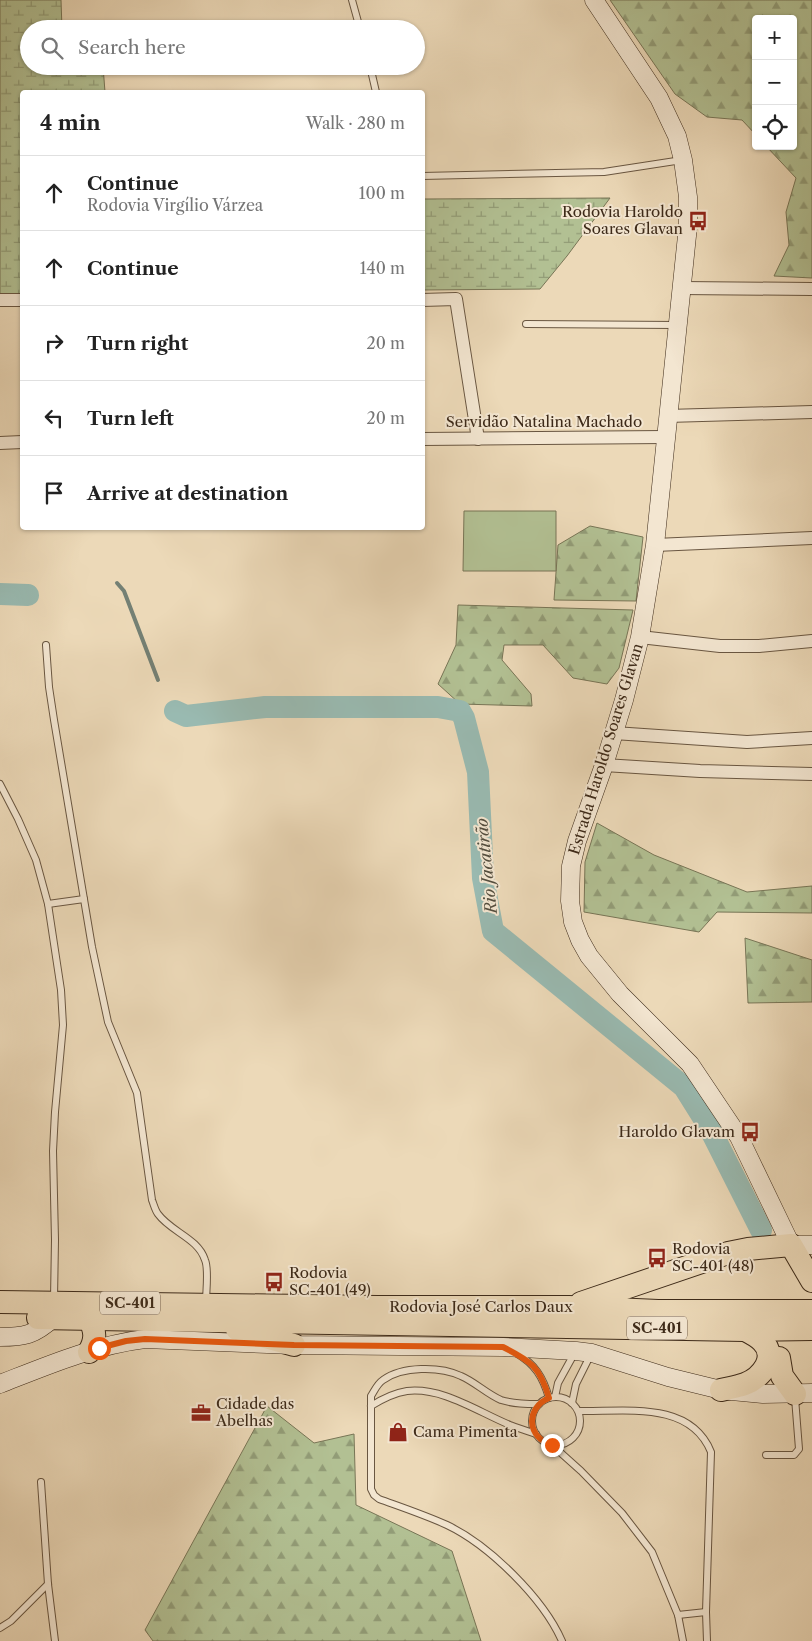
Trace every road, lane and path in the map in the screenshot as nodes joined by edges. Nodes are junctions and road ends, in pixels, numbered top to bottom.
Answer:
1 (352, 0) edge
2 (594, 0) edge
3 (358, 20) edge
4 (372, 75) edge
5 (376, 90) edge
6 (683, 160) junction
7 (425, 176) edge
8 (681, 288) junction
9 (812, 289) edge
10 (0, 300) edge
11 (20, 300) edge
12 (425, 300) edge
13 (526, 324) dead end
14 (677, 325) junction
15 (812, 412) edge
16 (667, 416) junction
17 (665, 438) junction
18 (425, 439) edge
19 (478, 439) junction
20 (20, 442) edge
21 (0, 443) edge
22 (812, 538) edge
23 (655, 545) junction
24 (640, 637) junction
25 (812, 641) edge
26 (46, 646) dead end
27 (614, 732) junction
28 (812, 738) edge
29 (604, 765) junction
30 (812, 774) edge
31 (0, 784) edge
32 (84, 899) junction
33 (48, 904) junction
34 (801, 1245) edge
35 (809, 1268) edge
36 (0, 1302) edge
37 (569, 1307) junction
38 (53, 1310) junction
39 (210, 1312) junction
40 (0, 1317) edge
41 (89, 1319) junction
42 (810, 1323) edge
43 (745, 1330) junction
44 (0, 1337) edge
45 (294, 1345) junction
46 (503, 1347) junction
47 (89, 1352) junction
48 (584, 1352) junction
49 (779, 1358) junction
50 (0, 1384) edge
51 (721, 1390) junction
52 (748, 1393) junction
53 (804, 1393) edge
54 (552, 1398) junction
55 (572, 1403) junction
56 (539, 1404) junction
57 (371, 1406) junction
58 (578, 1411) junction
59 (536, 1434) junction
60 (552, 1445) junction
61 (766, 1456) dead end
62 (41, 1482) dead end
63 (48, 1584) junction
64 (706, 1612) junction
65 (678, 1616) junction
66 (0, 1628) edge
67 (55, 1641) edge
68 (562, 1641) edge
69 (683, 1641) edge
70 (707, 1641) edge

1 - 3 lane
2 - 6 main road, Estrada Haroldo Soares Glavan
4 - 5 lane
6 - 7 lane
6 - 8 main road, Estrada Haroldo Soares Glavan
8 - 9 street
8 - 14 main road, Estrada Haroldo Soares Glavan
10 - 11 street
12 - 19 street
13 - 14 lane
14 - 16 main road, Estrada Haroldo Soares Glavan
15 - 16 street
16 - 17 main road, Estrada Haroldo Soares Glavan
17 - 19 street, Servidão Natalina Machado
17 - 23 main road, Estrada Haroldo Soares Glavan
18 - 19 street, Servidão Natalina Machado
20 - 21 street
22 - 23 street
23 - 24 main road, Estrada Haroldo Soares Glavan
24 - 25 street
24 - 27 main road, Estrada Haroldo Soares Glavan
26 - 32 lane
27 - 28 street
27 - 29 main road, Estrada Haroldo Soares Glavan
29 - 30 street
29 - 34 main road, Estrada Haroldo Soares Glavan
31 - 33 lane
32 - 33 lane
32 - 39 lane
33 - 38 lane
34 - 35 highway
34 - 37 highway
36 - 38 highway, Rodovia José Carlos Daux / SC-401
37 - 39 highway, Rodovia José Carlos Daux / SC-401
37 - 42 highway, Rodovia José Carlos Daux / SC-401
38 - 39 highway, Rodovia José Carlos Daux / SC-401
38 - 40 highway, Rodovia José Carlos Daux / SC-401
38 - 41 highway, Rodovia José Carlos Daux / SC-401
38 - 44 main road
39 - 41 highway, Rodovia José Carlos Daux / SC-401
39 - 43 highway, Rodovia José Carlos Daux / SC-401
39 - 45 highway
41 - 47 highway
42 - 43 highway, Rodovia José Carlos Daux / SC-401
42 - 49 highway
43 - 51 highway
45 - 46 main road
45 - 47 main road
46 - 48 main road
46 - 54 lane
47 - 50 main road
48 - 51 main road
48 - 54 lane
48 - 55 lane
49 - 52 highway
49 - 53 highway
51 - 52 main road
52 - 53 main road
53 - 61 lane
54 - 55 lane
54 - 56 lane
55 - 58 lane
56 - 57 lane
56 - 59 lane
57 - 59 lane
57 - 68 lane
58 - 60 lane
58 - 64 lane
59 - 60 lane
60 - 65 lane
62 - 63 lane
63 - 66 lane
63 - 67 lane
64 - 65 lane
64 - 70 lane
65 - 69 lane

